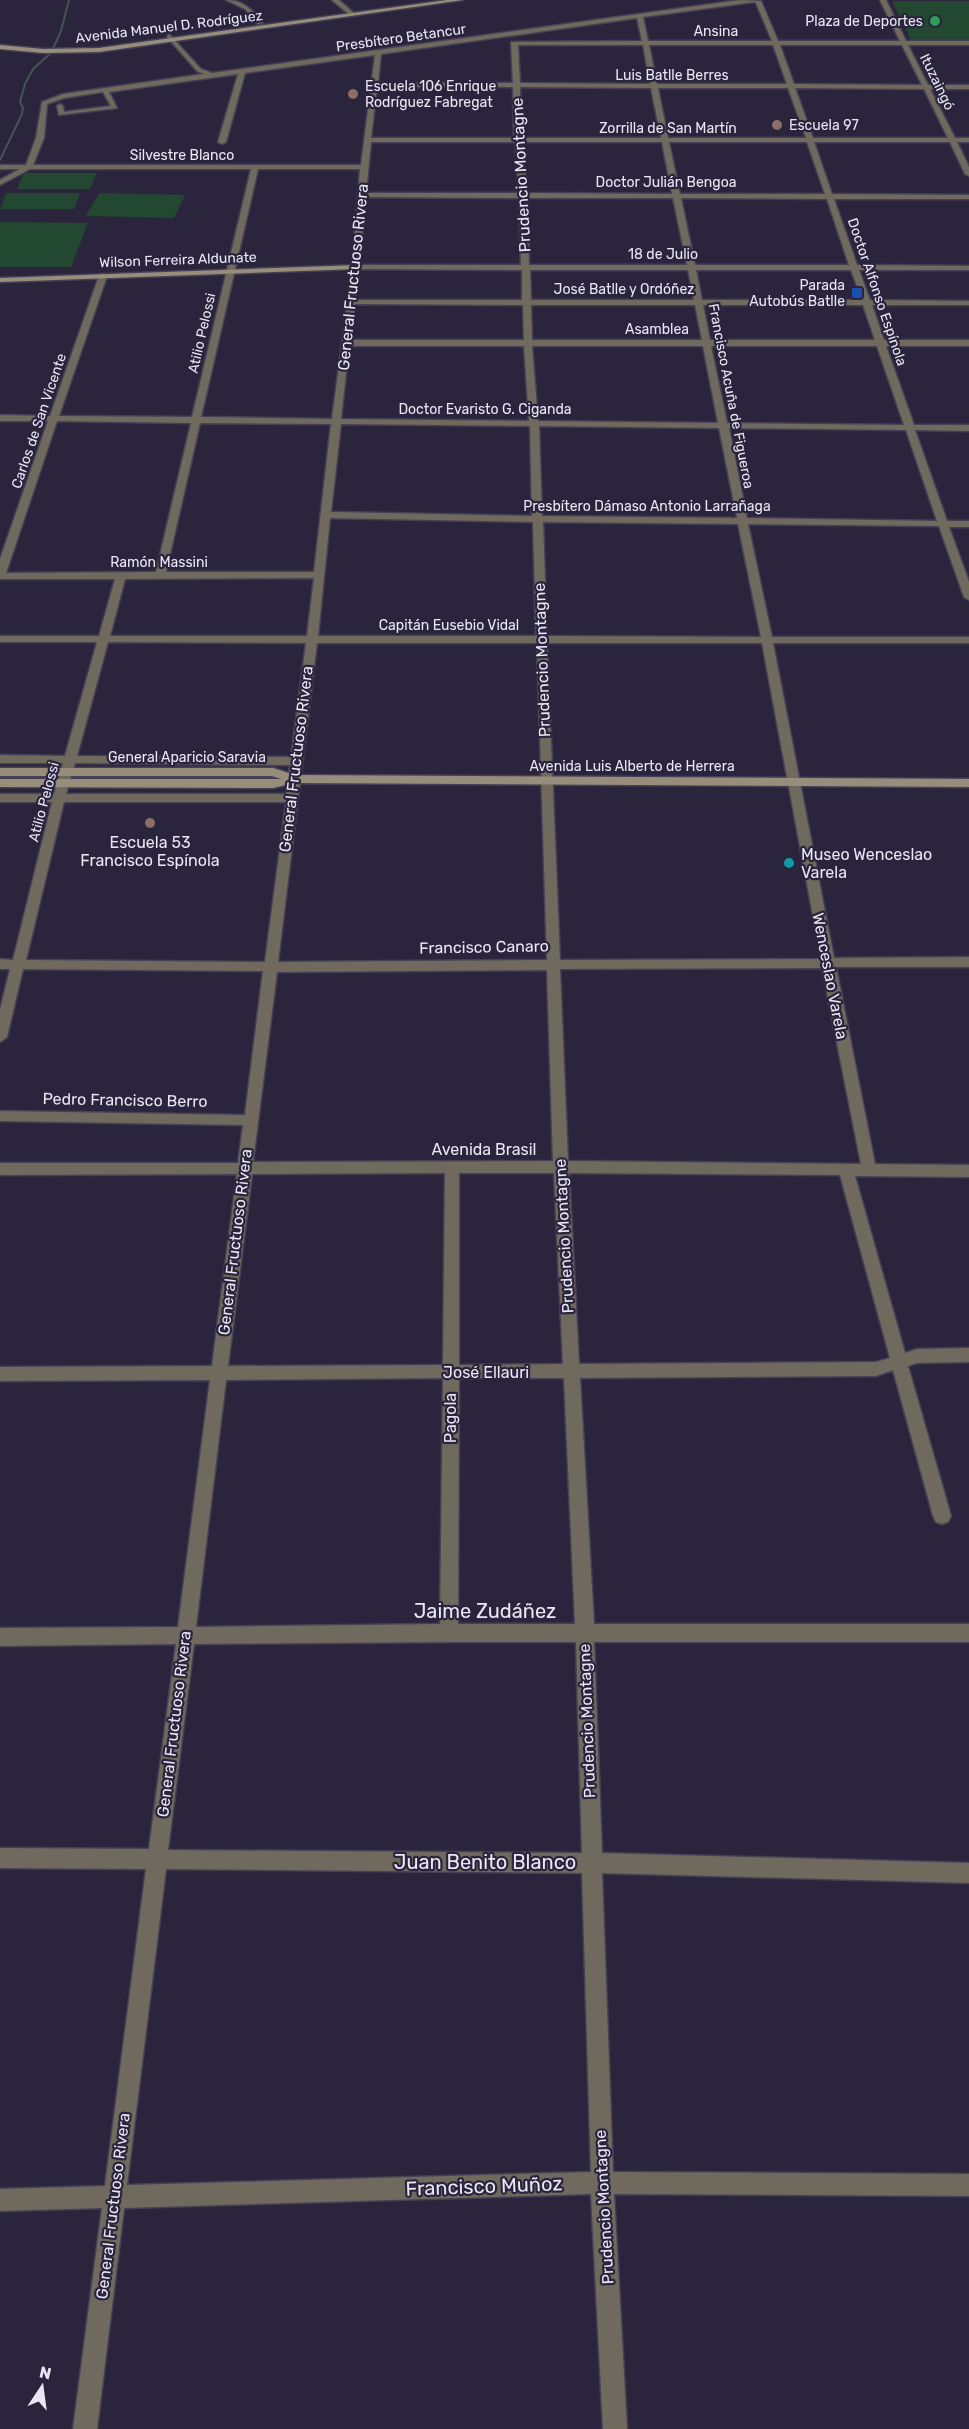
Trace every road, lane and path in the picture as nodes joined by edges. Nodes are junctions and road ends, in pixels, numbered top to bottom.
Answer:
1 (229, 0) edge
2 (335, 0) edge
3 (430, 0) edge
4 (460, 0) edge
5 (754, 0) edge
6 (883, 0) edge
7 (351, 13) junction
8 (640, 16) junction
9 (260, 23) junction
10 (171, 38) junction
11 (462, 42) junction
12 (515, 43) junction
13 (646, 43) junction
14 (776, 43) junction
15 (904, 43) junction
16 (969, 43) edge
17 (0, 46) edge
18 (378, 53) junction
19 (242, 72) junction
20 (213, 76) junction
21 (374, 85) junction
22 (516, 86) junction
23 (792, 86) junction
24 (653, 87) junction
25 (926, 87) junction
26 (969, 87) edge
27 (105, 90) junction
28 (60, 106) dead end
29 (368, 140) junction
30 (518, 140) junction
31 (664, 140) junction
32 (810, 140) junction
33 (952, 140) junction
34 (969, 140) edge
35 (222, 142) dead end
36 (2, 167) edge
37 (29, 167) junction
38 (255, 167) junction
39 (364, 167) junction
40 (969, 174) edge
41 (0, 183) edge
42 (363, 195) junction
43 (524, 195) junction
44 (677, 196) junction
45 (829, 196) junction
46 (969, 197) edge
47 (356, 267) junction
48 (525, 267) junction
49 (691, 268) junction
50 (855, 268) junction
51 (969, 268) edge
52 (231, 272) junction
53 (103, 276) junction
54 (0, 280) edge
55 (351, 302) junction
56 (527, 302) junction
57 (698, 303) junction
58 (867, 303) junction
59 (969, 303) edge
60 (345, 343) junction
61 (528, 343) junction
62 (707, 343) junction
63 (880, 343) junction
64 (969, 343) edge
65 (0, 418) edge
66 (56, 418) junction
67 (198, 420) junction
68 (337, 422) junction
69 (534, 423) junction
70 (723, 424) junction
71 (911, 428) junction
72 (969, 428) edge
73 (325, 515) junction
74 (742, 519) junction
75 (537, 520) junction
76 (944, 523) junction
77 (969, 524) edge
78 (0, 575) edge
79 (318, 575) junction
80 (121, 576) junction
81 (160, 576) junction
82 (969, 597) edge
83 (0, 639) edge
84 (104, 639) junction
85 (312, 640) junction
86 (540, 640) junction
87 (767, 640) junction
88 (969, 640) edge
89 (0, 759) edge
90 (70, 759) junction
91 (295, 770) junction
92 (0, 772) edge
93 (65, 778) junction
94 (546, 781) junction
95 (792, 781) junction
96 (0, 783) edge
97 (969, 783) edge
98 (0, 798) edge
99 (59, 798) junction
100 (292, 798) junction
101 (826, 961) junction
102 (969, 962) edge
103 (554, 963) junction
104 (0, 964) edge
105 (18, 964) junction
106 (269, 967) junction
107 (0, 1037) edge
108 (0, 1116) edge
109 (250, 1120) junction
110 (452, 1167) junction
111 (561, 1167) junction
112 (245, 1168) junction
113 (0, 1169) edge
114 (846, 1170) junction
115 (869, 1170) junction
116 (969, 1171) edge
117 (969, 1354) edge
118 (898, 1362) junction
119 (571, 1372) junction
120 (450, 1373) junction
121 (0, 1374) edge
122 (219, 1374) junction
123 (942, 1516) dead end
124 (449, 1633) junction
125 (585, 1634) junction
126 (969, 1634) edge
127 (186, 1635) junction
128 (0, 1636) edge
129 (0, 1858) edge
130 (157, 1860) junction
131 (591, 1863) junction
132 (969, 1872) edge
133 (602, 2183) junction
134 (969, 2185) edge
135 (115, 2196) junction
136 (0, 2200) edge
137 (85, 2429) edge
138 (615, 2429) edge

1 - 9 street
2 - 7 street
3 - 7 street, Avenida Manuel D. Rodríguez
4 - 7 street, Avenida Manuel D. Rodríguez
5 - 8 street, Presbítero Betancur
5 - 14 street, Doctor Alfonso Espínola
6 - 15 street, Ituzaingó
7 - 9 street, Avenida Manuel D. Rodríguez
7 - 10 street, Avenida Manuel D. Rodríguez
8 - 11 street, Presbítero Betancur
8 - 13 street, Francisco Acuña de Figueroa
9 - 10 street, Avenida Manuel D. Rodríguez
10 - 17 street, Avenida Manuel D. Rodríguez
10 - 20 street
11 - 12 street, Ansina
11 - 18 street, Presbítero Betancur
12 - 13 street, Ansina
12 - 22 street, Prudencio Montagne
13 - 14 street, Ansina
13 - 24 street, Francisco Acuña de Figueroa
14 - 15 street, Ansina
14 - 23 street, Doctor Alfonso Espínola
15 - 16 street, Ansina
15 - 25 street, Ituzaingó
18 - 19 street, Presbítero Betancur
18 - 21 street, General Fructuoso Rivera
19 - 20 street, Presbítero Betancur
19 - 35 street
20 - 27 street, Presbítero Betancur
21 - 22 street, Luis Batlle Berres
21 - 29 street, General Fructuoso Rivera
22 - 24 street, Luis Batlle Berres
22 - 30 street, Prudencio Montagne
23 - 24 street, Luis Batlle Berres
23 - 25 street, Luis Batlle Berres
23 - 32 street, Doctor Alfonso Espínola
24 - 31 street, Francisco Acuña de Figueroa
25 - 26 street, Luis Batlle Berres
25 - 33 street, Ituzaingó
27 - 28 street
27 - 37 street, Presbítero Betancur
29 - 30 street, Zorrilla de San Martín
29 - 39 street, General Fructuoso Rivera
30 - 31 street, Zorrilla de San Martín
30 - 43 street, Prudencio Montagne
31 - 32 street, Zorrilla de San Martín
31 - 44 street, Francisco Acuña de Figueroa
32 - 33 street, Zorrilla de San Martín
32 - 45 street, Doctor Alfonso Espínola
33 - 34 street, Zorrilla de San Martín
33 - 40 street, Ituzaingó
36 - 37 street, Silvestre Blanco
37 - 38 street, Silvestre Blanco
37 - 41 street
38 - 39 street, Silvestre Blanco
38 - 52 street, Atilio Pelossi
39 - 42 street, General Fructuoso Rivera
42 - 43 street, Doctor Julián Bengoa
42 - 47 street, General Fructuoso Rivera
43 - 44 street, Doctor Julián Bengoa
43 - 48 street, Prudencio Montagne
44 - 45 street, Doctor Julián Bengoa
44 - 49 street, Francisco Acuña de Figueroa
45 - 46 street, Doctor Julián Bengoa
45 - 50 street, Doctor Alfonso Espínola
47 - 48 street, 18 de Julio
47 - 52 street, Wilson Ferreira Aldunate
47 - 55 street, General Fructuoso Rivera
48 - 49 street, 18 de Julio
48 - 56 street, Prudencio Montagne
49 - 50 street, 18 de Julio
49 - 57 street, Francisco Acuña de Figueroa
50 - 51 street, 18 de Julio
50 - 58 street, Doctor Alfonso Espínola
52 - 53 street, Wilson Ferreira Aldunate
52 - 67 street, Atilio Pelossi
53 - 54 street, Wilson Ferreira Aldunate
53 - 66 street, Carlos de San Vicente
55 - 56 street, José Batlle y Ordóñez
55 - 60 street, General Fructuoso Rivera
56 - 57 street, José Batlle y Ordóñez
56 - 61 street, Prudencio Montagne
57 - 58 street, José Batlle y Ordóñez
57 - 62 street, Francisco Acuña de Figueroa
58 - 59 street, José Batlle y Ordóñez
58 - 63 street, Doctor Alfonso Espínola
60 - 61 street, Asamblea
60 - 68 street, General Fructuoso Rivera
61 - 62 street, Asamblea
61 - 69 street, Prudencio Montagne
62 - 63 street, Asamblea
62 - 70 street, Francisco Acuña de Figueroa
63 - 64 street, Asamblea
63 - 71 street, Doctor Alfonso Espínola
65 - 66 street, Doctor Evaristo G. Ciganda
66 - 67 street, Doctor Evaristo G. Ciganda
66 - 78 street, Carlos de San Vicente
67 - 68 street, Doctor Evaristo G. Ciganda
67 - 81 street, Atilio Pelossi
68 - 69 street, Doctor Evaristo G. Ciganda
68 - 73 street, General Fructuoso Rivera
69 - 70 street, Doctor Evaristo G. Ciganda
69 - 75 street, Prudencio Montagne
70 - 71 street, Doctor Evaristo G. Ciganda
70 - 74 street, Francisco Acuña de Figueroa
71 - 72 street, Doctor Evaristo G. Ciganda
71 - 76 street, Doctor Alfonso Espínola
73 - 75 street, Presbítero Dámaso Antonio Larrañaga
73 - 79 street, General Fructuoso Rivera
74 - 75 street, Presbítero Dámaso Antonio Larrañaga
74 - 76 street, Presbítero Dámaso Antonio Larrañaga
74 - 87 street, Francisco Acuña de Figueroa
75 - 86 street, Prudencio Montagne
76 - 77 street, Presbítero Dámaso Antonio Larrañaga
76 - 82 street, Doctor Alfonso Espínola
78 - 80 street, Ramón Massini
79 - 81 street, Ramón Massini
79 - 85 street, General Fructuoso Rivera
80 - 81 street, Ramón Massini
80 - 84 street, Atilio Pelossi
83 - 84 street, Capitán Eusebio Vidal
84 - 85 street, Capitán Eusebio Vidal
84 - 90 street, Atilio Pelossi
85 - 86 street, Capitán Eusebio Vidal
85 - 91 street, General Fructuoso Rivera
86 - 87 street, Capitán Eusebio Vidal
86 - 94 street, Prudencio Montagne
87 - 88 street, Capitán Eusebio Vidal
87 - 95 street, Francisco Acuña de Figueroa
89 - 90 street, General Aparicio Saravia
90 - 91 street, General Aparicio Saravia
90 - 93 street, Atilio Pelossi
91 - 93 street, General Aparicio Saravia
91 - 94 street, Avenida Luis Alberto de Herrera
91 - 100 street, General Fructuoso Rivera
92 - 93 street, General Aparicio Saravia
93 - 96 street, General Aparicio Saravia
93 - 99 street, Atilio Pelossi
94 - 95 street, Avenida Luis Alberto de Herrera
94 - 103 street, Prudencio Montagne
95 - 97 street, Avenida Luis Alberto de Herrera
95 - 101 street, Wenceslao Varela
98 - 99 street
99 - 100 street
99 - 105 street, Atilio Pelossi
100 - 106 street, General Fructuoso Rivera
101 - 102 street, Francisco Canaro
101 - 103 street, Francisco Canaro
101 - 115 street, Wenceslao Varela
103 - 106 street, Francisco Canaro
103 - 111 street, Prudencio Montagne
104 - 105 street, Francisco Canaro
105 - 106 street, Francisco Canaro
105 - 107 street, Atilio Pelossi
106 - 109 street, General Fructuoso Rivera
108 - 109 street, Pedro Francisco Berro
109 - 112 street, General Fructuoso Rivera
110 - 111 street, Avenida Brasil
110 - 112 street, Avenida Brasil
110 - 120 street, Pagola
111 - 114 street, Avenida Brasil
111 - 119 street, Prudencio Montagne
112 - 113 street, Avenida Brasil
112 - 122 street, General Fructuoso Rivera
114 - 115 street, Avenida Brasil
114 - 118 street
115 - 116 street, Avenida Brasil
117 - 118 street, José Ellauri
118 - 119 street, José Ellauri
118 - 123 street
119 - 120 street, José Ellauri
119 - 125 street, Prudencio Montagne
120 - 122 street, José Ellauri
120 - 124 street, Pagola
121 - 122 street, José Ellauri
122 - 127 street, General Fructuoso Rivera
124 - 125 street, Jaime Zudáñez
124 - 127 street, Jaime Zudáñez
125 - 126 street, Jaime Zudáñez
125 - 131 street, Prudencio Montagne
127 - 128 street, Jaime Zudáñez
127 - 130 street, General Fructuoso Rivera
129 - 130 street, Juan Benito Blanco
130 - 131 street, Juan Benito Blanco
130 - 135 street, General Fructuoso Rivera
131 - 132 street, Juan Benito Blanco
131 - 133 street, Prudencio Montagne
133 - 134 street, Francisco Muñoz
133 - 135 street, Francisco Muñoz
133 - 138 street, Prudencio Montagne
135 - 136 street, Francisco Muñoz
135 - 137 street, General Fructuoso Rivera

